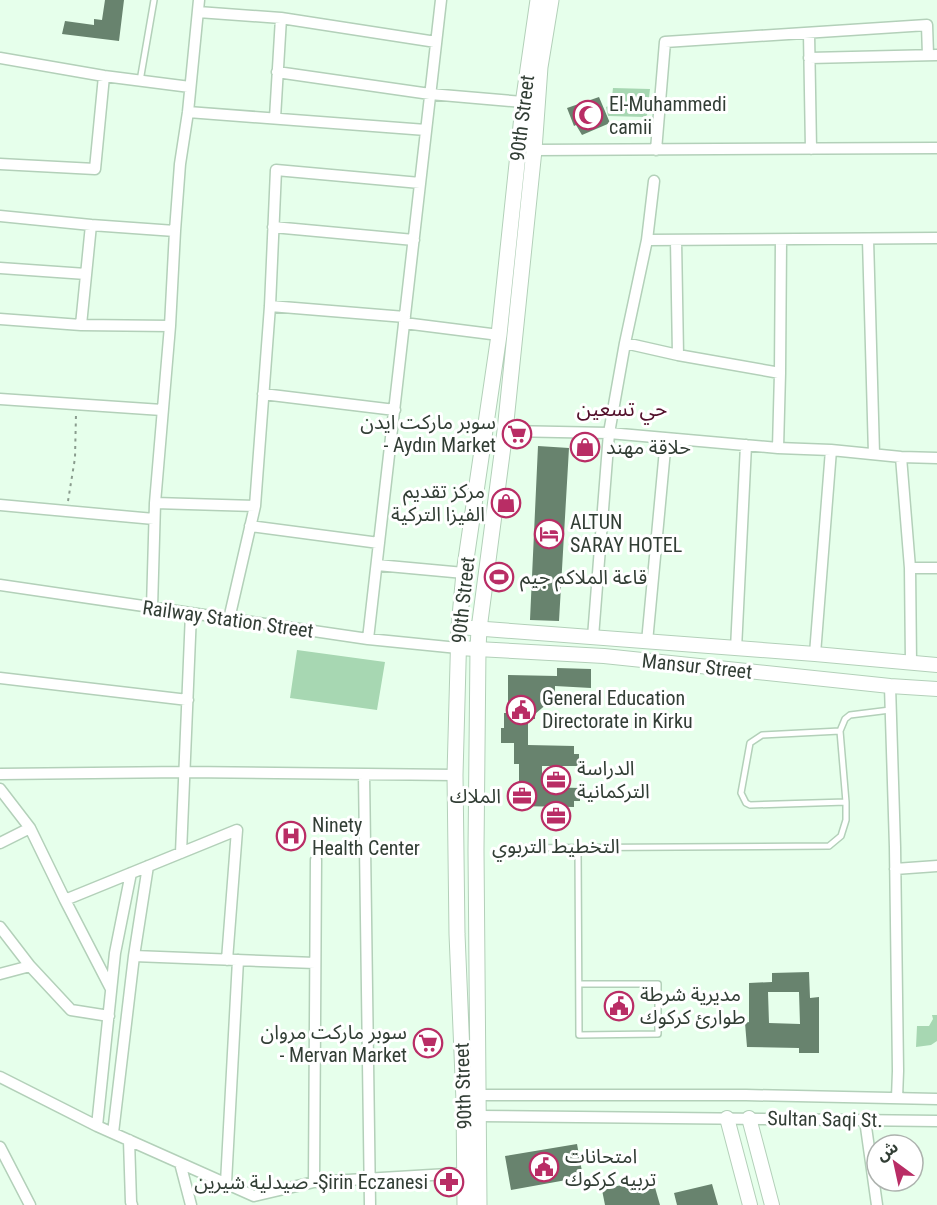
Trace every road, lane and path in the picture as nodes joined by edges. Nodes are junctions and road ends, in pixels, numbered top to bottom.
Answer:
1 (154, 0) edge
2 (199, 0) edge
3 (441, 0) edge
4 (538, 0) edge
5 (550, 0) edge
6 (198, 12) junction
7 (281, 18) junction
8 (809, 33) junction
9 (436, 42) junction
10 (933, 55) edge
11 (0, 58) edge
12 (809, 58) junction
13 (278, 72) junction
14 (104, 76) junction
15 (140, 81) junction
16 (190, 87) junction
17 (430, 94) junction
18 (524, 102) junction
19 (188, 112) junction
20 (274, 118) junction
21 (426, 130) junction
22 (937, 148) edge
23 (811, 149) junction
24 (534, 150) junction
25 (656, 150) junction
26 (0, 164) edge
27 (654, 181) dead end
28 (420, 183) junction
29 (0, 216) edge
30 (91, 225) junction
31 (273, 227) junction
32 (175, 231) junction
33 (937, 238) edge
34 (868, 239) junction
35 (414, 240) junction
36 (647, 240) junction
37 (676, 240) junction
38 (781, 240) junction
39 (0, 267) edge
40 (86, 274) junction
41 (270, 306) junction
42 (0, 319) edge
43 (405, 320) junction
44 (81, 325) junction
45 (170, 326) junction
46 (499, 335) junction
47 (625, 343) junction
48 (678, 355) junction
49 (780, 373) junction
50 (263, 394) junction
51 (0, 399) edge
52 (77, 405) junction
53 (162, 410) junction
54 (394, 410) junction
55 (505, 431) junction
56 (609, 433) junction
57 (666, 439) junction
58 (746, 446) junction
59 (778, 448) junction
60 (831, 450) junction
61 (874, 454) junction
62 (901, 457) junction
63 (937, 458) edge
64 (155, 503) junction
65 (0, 505) edge
66 (255, 507) junction
67 (67, 510) junction
68 (154, 519) junction
69 (250, 526) junction
70 (379, 543) junction
71 (377, 565) junction
72 (910, 568) junction
73 (937, 568) edge
74 (464, 573) junction
75 (0, 585) edge
76 (152, 608) junction
77 (191, 613) junction
78 (229, 619) junction
79 (459, 627) junction
80 (479, 629) junction
81 (593, 637) junction
82 (368, 639) junction
83 (647, 642) junction
84 (458, 648) junction
85 (478, 649) junction
86 (736, 649) junction
87 (815, 654) junction
88 (911, 663) junction
89 (937, 665) edge
90 (0, 678) edge
91 (890, 686) junction
92 (937, 689) edge
93 (188, 700) junction
94 (891, 710) junction
95 (840, 730) junction
96 (185, 772) junction
97 (0, 774) edge
98 (364, 774) junction
99 (455, 775) junction
100 (0, 789) edge
101 (846, 802) junction
102 (30, 828) junction
103 (0, 843) edge
104 (507, 848) dead end
105 (578, 848) junction
106 (181, 853) junction
107 (316, 860) dead end
108 (148, 866) junction
109 (937, 866) edge
110 (895, 869) junction
111 (131, 873) junction
112 (65, 900) junction
113 (0, 927) edge
114 (134, 956) junction
115 (233, 960) junction
116 (315, 963) junction
117 (30, 966) junction
118 (0, 974) edge
119 (579, 984) junction
120 (111, 989) junction
121 (109, 1016) junction
122 (0, 1077) edge
123 (479, 1095) junction
124 (897, 1098) junction
125 (937, 1099) edge
126 (478, 1116) junction
127 (727, 1118) junction
128 (749, 1118) junction
129 (865, 1120) junction
130 (937, 1121) edge
131 (97, 1126) junction
132 (113, 1133) junction
133 (129, 1140) junction
134 (0, 1147) edge
135 (180, 1163) junction
136 (465, 1173) junction
137 (370, 1178) junction
138 (314, 1182) junction
139 (226, 1183) junction
140 (255, 1201) edge
141 (30, 1205) edge
142 (132, 1205) edge
143 (191, 1205) edge
144 (370, 1205) edge
145 (465, 1205) edge
146 (479, 1205) edge
147 (750, 1205) edge
148 (772, 1205) edge
149 (877, 1205) edge

1 - 15 lane
2 - 6 street
3 - 9 street
4 - 18 main road, 90th Street
5 - 24 main road, 90th Street
6 - 7 street
6 - 16 street
7 - 9 street
7 - 13 street
8 - 10 street
8 - 12 street
8 - 25 street
9 - 17 street
10 - 12 street
11 - 14 street
12 - 23 street
13 - 17 street
13 - 20 street
14 - 15 street
14 - 26 street
15 - 16 street
16 - 19 street
17 - 18 street
17 - 21 street
18 - 46 main road, 90th Street
19 - 20 street
19 - 32 street
20 - 21 street
21 - 28 street
22 - 23 street
23 - 25 street
24 - 25 street
24 - 55 main road, 90th Street
27 - 36 street
28 - 31 street
28 - 35 street
29 - 30 street
30 - 32 street
30 - 40 street
31 - 35 street
31 - 41 street
32 - 45 street
33 - 34 street
34 - 38 street
34 - 61 street
35 - 43 street
36 - 37 street
36 - 47 street
37 - 38 street
37 - 48 street
38 - 49 street
39 - 40 street
40 - 44 street
41 - 43 street
41 - 50 street
42 - 44 street
43 - 46 street
43 - 54 street
44 - 45 street
45 - 53 street
46 - 74 main road, 90th Street
47 - 48 street
47 - 56 street
48 - 49 street
49 - 59 street
50 - 54 street
50 - 66 street
51 - 52 street
52 - 53 street
52 - 67 path
53 - 64 street
54 - 70 street
55 - 56 street
55 - 80 main road, 90th Street
56 - 57 street
56 - 81 street
57 - 58 street
57 - 83 street
58 - 59 street
58 - 86 street
59 - 60 street
60 - 61 street
60 - 87 street
61 - 62 street
62 - 63 street
62 - 72 street
64 - 66 street
64 - 68 street
65 - 67 street
66 - 69 street
67 - 68 street
68 - 76 street
69 - 70 street
69 - 78 street
70 - 71 street
71 - 74 street
71 - 82 street
72 - 73 street
72 - 88 street
74 - 79 main road, 90th Street
75 - 76 street, Railway Station Street
76 - 77 street, Railway Station Street
77 - 78 street, Railway Station Street
77 - 93 street
78 - 82 street, Railway Station Street
79 - 80 street, Mansur Street
79 - 84 main road, 90th Street
80 - 81 street, Mansur Street
80 - 85 main road, 90th Street
81 - 83 street, Mansur Street
82 - 84 street, Railway Station Street
83 - 86 street, Mansur Street
84 - 85 street, Mansur Street
84 - 99 main road, 90th Street
85 - 91 street, Mansur Street
85 - 123 main road, 90th Street
86 - 87 street, Mansur Street
87 - 88 street, Mansur Street
88 - 89 street, Mansur Street
90 - 93 street
91 - 92 street, Mansur Street
91 - 94 street
93 - 96 street
94 - 95 lane
94 - 110 street
95 - 101 lane
95 - 101 lane
96 - 97 street
96 - 98 street
96 - 106 street
98 - 99 street
98 - 137 street
99 - 136 main road, 90th Street
100 - 102 street
101 - 105 lane
102 - 103 street
102 - 112 street
104 - 105 lane
105 - 119 lane
106 - 108 street
106 - 115 street
107 - 116 street
108 - 111 street
108 - 114 street
109 - 110 street
110 - 124 street
111 - 112 street
111 - 120 street
112 - 120 street
113 - 117 street
114 - 115 street
114 - 132 street
115 - 116 street
115 - 139 street
116 - 138 street
117 - 118 street
117 - 121 street
119 - 119 lane
120 - 121 street
121 - 131 street
122 - 131 street
123 - 124 street
123 - 126 main road, 90th Street
124 - 125 street
126 - 127 street, Sultan Saqi St.
126 - 146 main road, 90th Street
127 - 128 street, Sultan Saqi St.
127 - 147 street
128 - 129 street, Sultan Saqi St.
128 - 148 street
129 - 130 street, Sultan Saqi St.
129 - 149 street
131 - 132 street
132 - 133 street
133 - 135 street
133 - 142 street
134 - 141 street
135 - 139 street
135 - 143 street
136 - 137 street
136 - 145 main road, 90th Street
137 - 138 street
137 - 144 street
138 - 140 street
139 - 140 street

